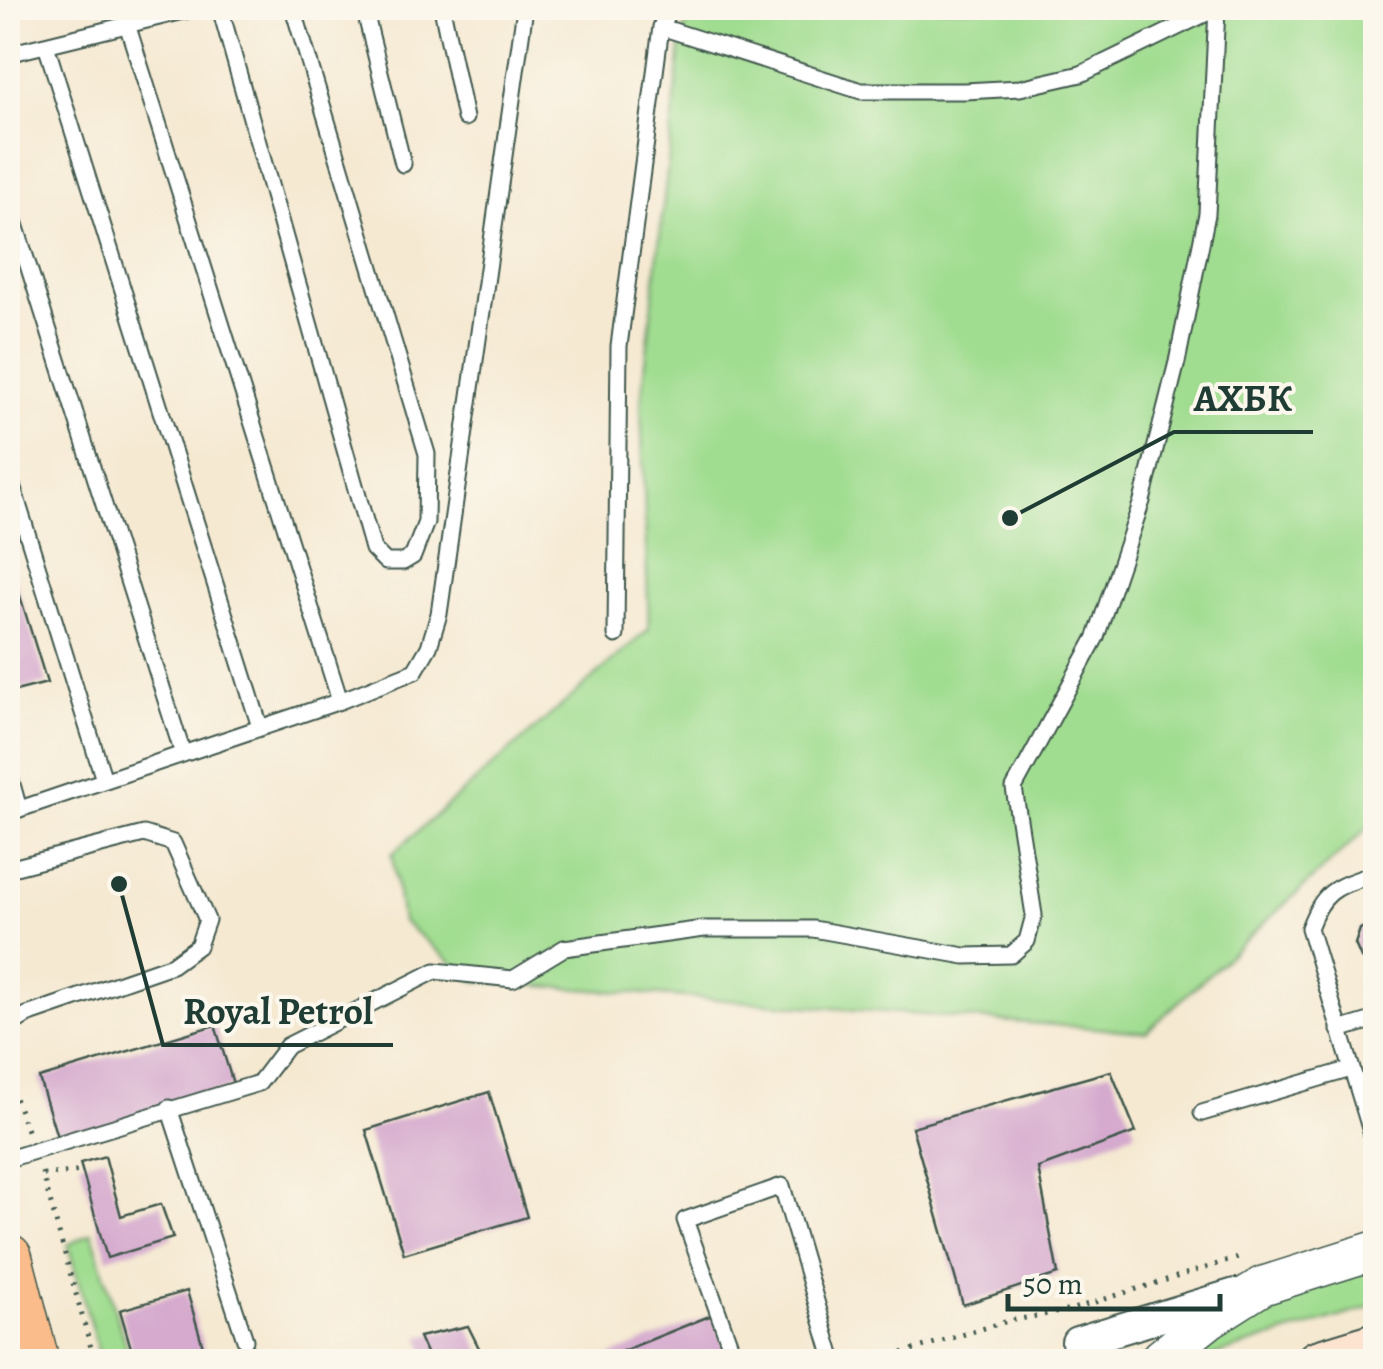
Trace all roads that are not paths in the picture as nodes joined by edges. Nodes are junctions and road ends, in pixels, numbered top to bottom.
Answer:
1 (196, 8) edge
2 (220, 8) edge
3 (293, 8) edge
4 (364, 8) edge
5 (442, 8) edge
6 (525, 8) edge
7 (669, 8) edge
8 (1217, 8) edge
9 (127, 24) junction
10 (662, 27) junction
11 (46, 44) junction
12 (8, 54) edge
13 (465, 118) dead end
14 (403, 164) dead end
15 (8, 202) edge
16 (8, 472) edge
17 (616, 635) dead end
18 (340, 700) junction
19 (260, 727) junction
20 (183, 754) junction
21 (8, 770) edge
22 (104, 780) junction
23 (13, 811) edge
24 (8, 869) edge
25 (1376, 873) edge
26 (1376, 1019) edge
27 (8, 1026) edge
28 (1339, 1030) junction
29 (1351, 1069) junction
30 (169, 1108) junction
31 (1202, 1113) dead end
32 (1376, 1148) edge
33 (8, 1159) edge
34 (1376, 1250) edge
35 (8, 1258) edge
36 (1255, 1270) junction
37 (244, 1340) dead end
38 (1376, 1344) edge
39 (35, 1362) edge
40 (736, 1362) edge
41 (834, 1362) edge
42 (1082, 1362) edge
43 (1156, 1362) edge
44 (1317, 1362) edge

1 - 9 lane
2 - 3 lane
4 - 14 lane
5 - 13 lane
6 - 18 lane
7 - 10 lane
8 - 10 lane
8 - 30 lane
9 - 11 lane
9 - 18 lane
10 - 17 lane
11 - 12 lane
11 - 19 lane
15 - 20 lane
16 - 22 lane
18 - 19 lane
19 - 20 lane
20 - 22 lane
21 - 23 lane
22 - 23 lane
24 - 27 lane
25 - 28 lane
26 - 28 lane
28 - 29 lane
29 - 31 lane
29 - 32 lane
30 - 33 lane
30 - 37 lane
34 - 36 street
35 - 39 main road
36 - 42 street
36 - 43 street
38 - 44 main road
40 - 41 lane

